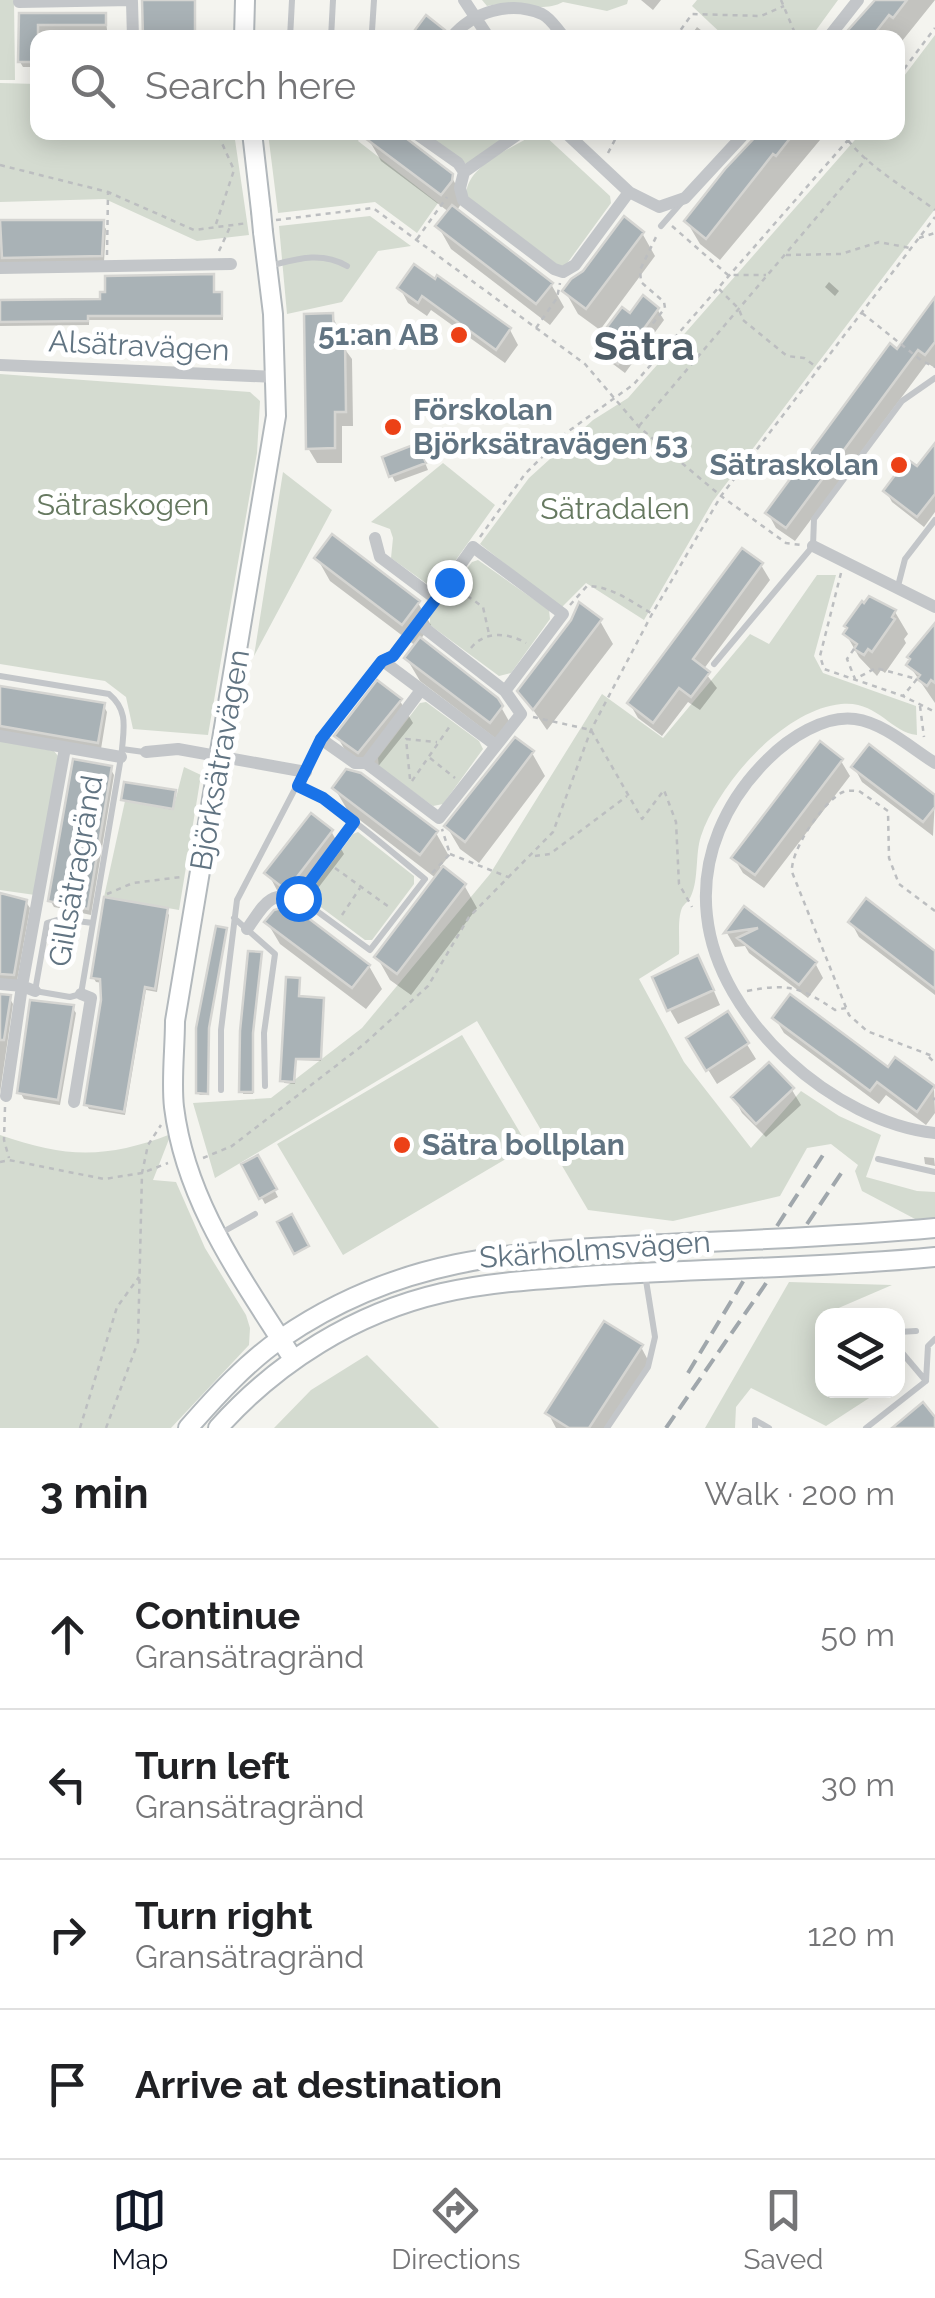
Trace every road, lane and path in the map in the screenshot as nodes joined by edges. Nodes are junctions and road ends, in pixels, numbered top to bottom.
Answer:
1 (246, 0) edge
2 (292, 0) edge
3 (333, 0) edge
4 (374, 0) edge
5 (464, 0) edge
6 (781, 0) edge
7 (858, 0) edge
8 (132, 1) edge
9 (19, 2) edge
10 (784, 6) junction
11 (474, 16) junction
12 (935, 28) edge
13 (133, 30) edge
14 (244, 30) edge
15 (290, 30) edge
16 (331, 30) edge
17 (372, 30) edge
18 (460, 30) edge
19 (484, 30) edge
20 (559, 30) edge
21 (681, 30) edge
22 (794, 30) edge
23 (834, 30) edge
24 (905, 68) edge
25 (220, 140) edge
26 (253, 140) edge
27 (425, 140) edge
28 (510, 140) edge
29 (572, 140) edge
30 (615, 140) edge
31 (739, 140) edge
32 (848, 142) joint
33 (867, 158) junction
34 (0, 165) edge
35 (600, 167) junction
36 (464, 172) junction
37 (460, 188) junction
38 (108, 192) junction
39 (629, 192) junction
40 (685, 198) junction
41 (935, 210) edge
42 (670, 216) junction
43 (935, 217) edge
44 (259, 222) junction
45 (230, 225) junction
46 (660, 226) joint
47 (215, 227) junction
48 (935, 233) edge
49 (918, 238) junction
50 (416, 240) junction
51 (910, 248) junction
52 (784, 255) junction
53 (214, 259) dead end
54 (231, 264) dead end
55 (108, 266) junction
56 (268, 266) junction
57 (347, 266) dead end
58 (0, 268) edge
59 (563, 272) junction
60 (728, 275) junction
61 (768, 275) junction
62 (718, 288) junction
63 (739, 309) junction
64 (861, 312) junction
65 (536, 329) junction
66 (628, 355) dead end
67 (0, 365) edge
68 (935, 366) edge
69 (818, 368) junction
70 (276, 377) junction
71 (935, 378) edge
72 (613, 401) junction
73 (638, 427) junction
74 (721, 496) junction
75 (935, 520) edge
76 (375, 538) dead end
77 (813, 546) junction
78 (473, 547) junction
79 (844, 560) junction
80 (449, 582) junction
81 (898, 587) junction
82 (576, 597) dead end
83 (436, 599) junction
84 (935, 607) edge
85 (652, 614) junction
86 (418, 623) junction
87 (489, 636) junction
88 (854, 648) dead end
89 (536, 650) junction
90 (462, 657) junction
91 (382, 661) junction
92 (714, 664) dead end
93 (0, 676) edge
94 (855, 679) junction
95 (421, 690) junction
96 (505, 690) junction
97 (903, 696) junction
98 (920, 704) junction
99 (935, 712) edge
100 (521, 714) junction
101 (457, 716) junction
102 (591, 730) junction
103 (922, 734) dead end
104 (0, 736) edge
105 (321, 739) junction
106 (439, 742) junction
107 (494, 744) junction
108 (65, 748) junction
109 (146, 752) joint
110 (122, 753) junction
111 (220, 754) junction
112 (428, 757) junction
113 (935, 762) edge
114 (366, 763) junction
115 (306, 772) junction
116 (463, 785) junction
117 (298, 786) junction
118 (627, 796) junction
119 (439, 818) junction
120 (354, 822) junction
121 (450, 854) junction
122 (534, 856) junction
123 (326, 861) junction
124 (201, 872) junction
125 (509, 877) junction
126 (426, 880) junction
127 (361, 887) junction
128 (298, 898) junction
129 (97, 899) junction
130 (935, 911) edge
131 (398, 914) junction
132 (707, 915) junction
133 (234, 918) junction
134 (93, 923) junction
135 (336, 925) junction
136 (247, 929) junction
137 (0, 984) edge
138 (29, 989) junction
139 (80, 994) junction
140 (754, 1000) dead end
141 (846, 1008) junction
142 (935, 1060) edge
143 (265, 1086) dead end
144 (221, 1090) dead end
145 (6, 1096) joint
146 (74, 1102) dead end
147 (174, 1106) junction
148 (935, 1133) edge
149 (203, 1158) dead end
150 (878, 1159) dead end
151 (9, 1160) junction
152 (0, 1162) edge
153 (169, 1163) dead end
154 (935, 1172) edge
155 (142, 1173) junction
156 (256, 1214) dead end
157 (935, 1228) edge
158 (215, 1236) junction
159 (935, 1257) edge
160 (645, 1272) junction
161 (140, 1277) junction
162 (916, 1330) dead end
163 (905, 1331) edge
164 (281, 1338) junction
165 (935, 1339) edge
166 (905, 1356) edge
167 (293, 1359) junction
168 (926, 1381) junction
169 (80, 1428) edge
170 (106, 1428) edge
171 (188, 1428) edge
172 (218, 1428) edge
173 (607, 1428) edge
174 (755, 1428) edge
175 (770, 1428) edge
176 (866, 1428) edge

1 - 14 main road
2 - 15 lane
3 - 16 lane
4 - 17 lane
5 - 11 street
6 - 10 path
7 - 23 street
8 - 9 street
8 - 13 street
10 - 21 path
10 - 22 path
11 - 18 street
11 - 19 street
11 - 20 street
12 - 24 path
25 - 47 path
26 - 44 main road, Björksätravägen
27 - 36 street
28 - 36 street
29 - 35 street
30 - 35 path
31 - 40 street
32 - 33 path
32 - 60 path
33 - 41 path
33 - 52 path
34 - 38 path
35 - 39 street
36 - 37 street
37 - 50 path
37 - 59 street
38 - 47 path
38 - 55 path
39 - 40 street
39 - 59 street
40 - 42 lane
42 - 46 lane
42 - 60 path
43 - 49 path
44 - 45 path
44 - 50 path
44 - 56 main road, Björksätravägen
45 - 47 path
45 - 53 path
46 - 66 path
48 - 49 path
49 - 51 path
50 - 65 path
51 - 52 path
51 - 64 path
52 - 61 path
54 - 55 street
55 - 58 street
56 - 57 lane
56 - 70 main road, Björksätravägen
59 - 65 path
60 - 61 path
60 - 62 path
61 - 63 path
62 - 63 path
62 - 72 path
63 - 69 path
63 - 73 path
64 - 68 path
64 - 69 path
65 - 72 path
67 - 70 street, Alsätravägen
69 - 74 path
70 - 111 main road, Björksätravägen
71 - 77 lane
72 - 73 path
72 - 78 path
73 - 74 path
74 - 77 path
74 - 85 path
75 - 81 lane
76 - 83 street
77 - 79 street
77 - 92 lane
78 - 80 street
78 - 89 street
79 - 81 street
79 - 94 path
80 - 83 street
80 - 87 path
81 - 84 street
82 - 85 path
83 - 86 street
85 - 102 path
86 - 90 street
86 - 91 street
87 - 89 path
87 - 90 path
88 - 94 path
89 - 96 street
90 - 96 street
91 - 95 street
91 - 105 lane
93 - 110 lane, Gillsätragränd
94 - 97 path
94 - 97 path
95 - 101 street
95 - 114 street
96 - 100 street
97 - 98 path
98 - 99 path
98 - 103 path
100 - 102 path
100 - 107 street
101 - 106 path
101 - 107 street
102 - 118 path
102 - 122 path
104 - 108 street, Gillsätragränd
105 - 114 street
105 - 115 lane
106 - 112 path
106 - 112 path
107 - 116 street
108 - 110 street, Gillsätragränd
108 - 138 street, Gillsätragränd
109 - 110 lane, Gillsätragränd
109 - 111 street, Gillsätragränd
110 - 129 lane, Gillsätragränd
111 - 115 street, Gillsätragränd
111 - 124 main road, Björksätravägen
112 - 116 path
113 - 132 street
114 - 119 street
115 - 117 lane
116 - 119 street
117 - 120 lane
117 - 133 lane
118 - 122 path
118 - 132 path
119 - 121 path
120 - 123 lane
120 - 126 lane
121 - 125 path
121 - 126 path
122 - 125 path
123 - 127 path
123 - 128 lane
124 - 129 path
124 - 147 main road, Björksätravägen
125 - 149 path
126 - 131 lane
127 - 131 path
127 - 135 path
128 - 135 lane
128 - 136 street
129 - 134 lane, Gillsätragränd
130 - 141 path
131 - 135 lane
132 - 148 street
133 - 136 lane
133 - 144 lane
134 - 138 lane, Gillsätragränd
134 - 139 lane, Gillsätragränd
136 - 143 lane
137 - 138 street, Gillsätragränd
138 - 139 lane, Gillsätragränd
138 - 145 street, Gillsätragränd
139 - 146 street, Gillsätragränd
140 - 141 path
141 - 142 path
145 - 151 path
147 - 155 path
147 - 158 main road, Björksätravägen
150 - 154 lane
151 - 152 path
151 - 155 path
153 - 155 path
155 - 161 path
156 - 158 lane
157 - 164 main road, Skärholmsvägen
158 - 164 main road, Björksätravägen
159 - 160 main road, Skärholmsvägen
160 - 167 main road, Skärholmsvägen
160 - 173 lane
161 - 169 path
161 - 170 path
162 - 163 lane
164 - 167 main road, Björksätravägen
164 - 171 main road, Skärholmsvägen
165 - 168 lane
166 - 168 lane
167 - 172 main road, Skärholmsvägen
168 - 176 lane
174 - 175 lane

